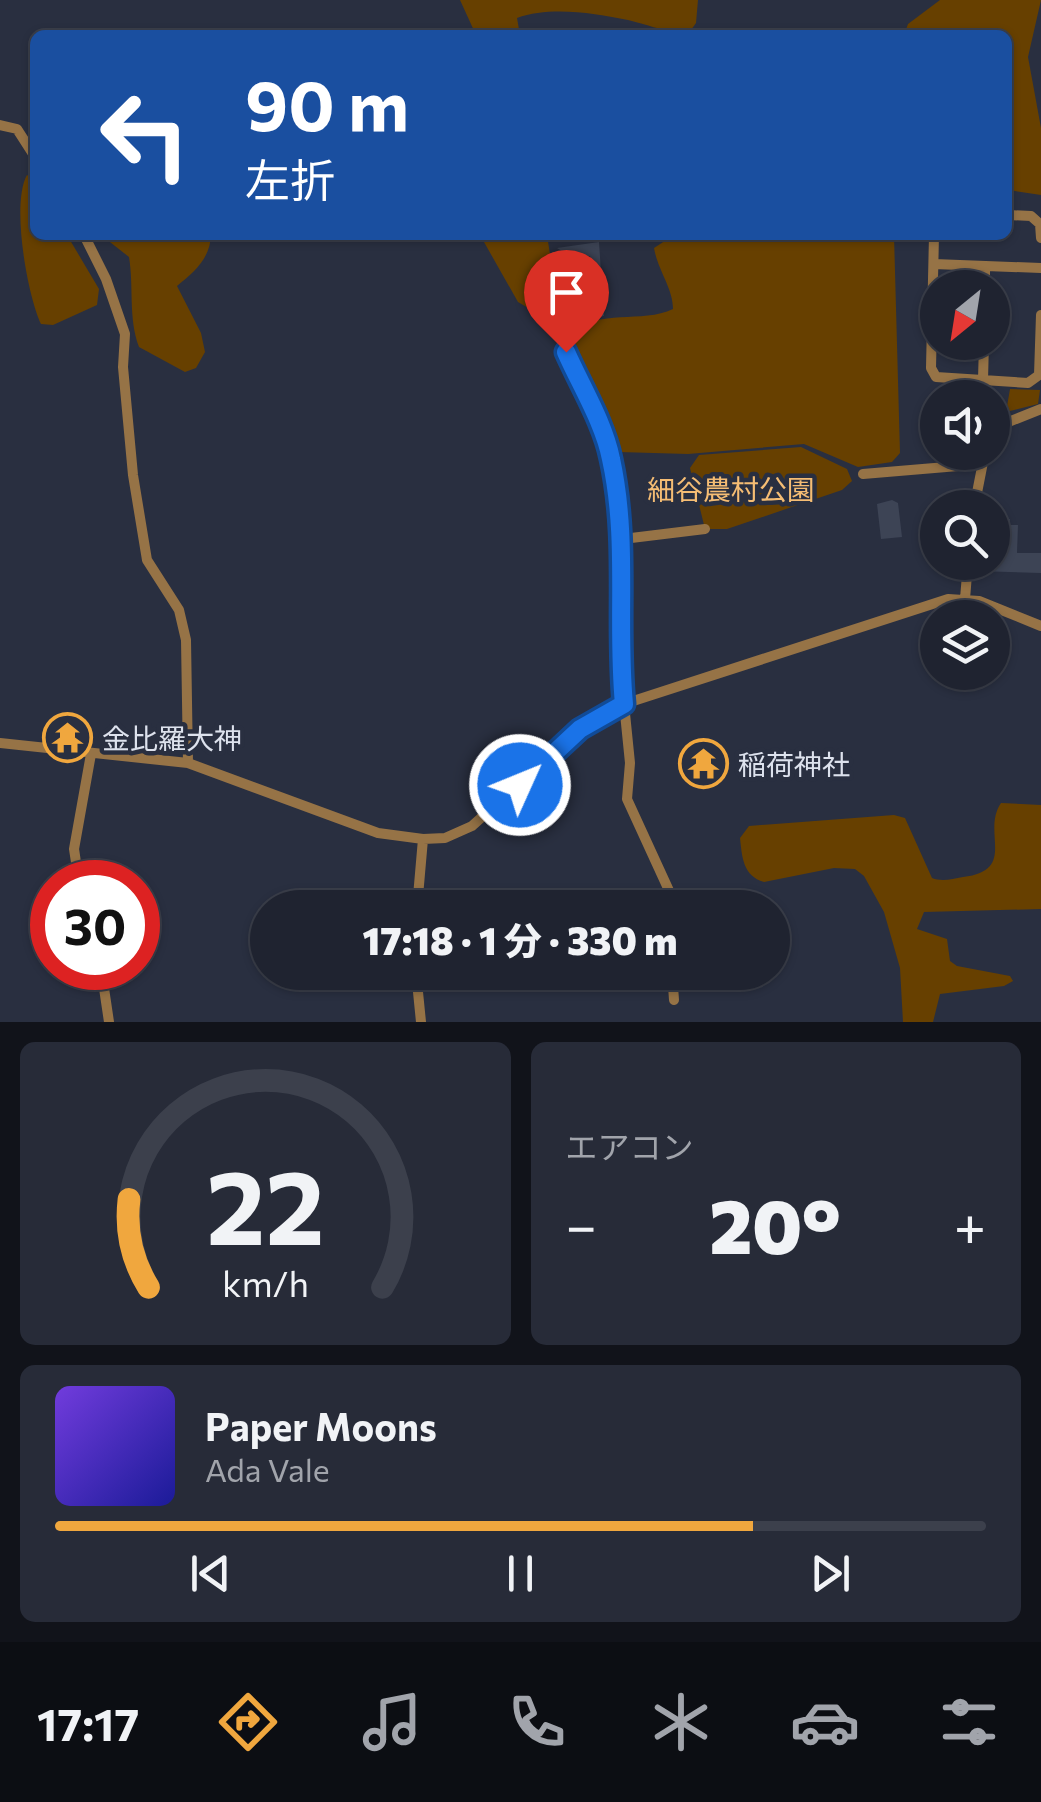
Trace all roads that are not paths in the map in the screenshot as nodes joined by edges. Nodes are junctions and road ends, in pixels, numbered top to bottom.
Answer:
1 (0, 125) edge
2 (30, 150) edge
3 (1012, 215) edge
4 (1041, 238) edge
5 (86, 240) edge
6 (934, 240) edge
7 (555, 256) dead end
8 (934, 264) junction
9 (985, 266) junction
10 (1041, 268) edge
11 (985, 270) edge
12 (1041, 315) edge
13 (984, 360) edge
14 (983, 380) joint
15 (1010, 382) edge
16 (1041, 409) edge
17 (1010, 422) edge
18 (920, 466) edge
19 (863, 474) dead end
20 (705, 529) dead end
21 (622, 539) junction
22 (967, 580) edge
23 (965, 599) junction
24 (1041, 626) edge
25 (624, 704) junction
26 (2, 746) edge
27 (91, 754) junction
28 (188, 763) junction
29 (423, 839) junction
30 (76, 860) edge
31 (419, 890) edge
32 (669, 890) edge
33 (104, 990) edge
34 (418, 990) edge
35 (673, 990) edge
36 (674, 1000) dead end
37 (109, 1022) edge
38 (421, 1022) edge

1 - 2 street
3 - 4 street
5 - 28 street
6 - 8 street
7 - 21 street
8 - 9 street
8 - 14 street
9 - 10 street
9 - 11 street
12 - 15 street
13 - 14 street
16 - 17 street
18 - 19 street
20 - 21 street
21 - 25 street
22 - 23 street
23 - 24 street
23 - 25 street
25 - 29 street
25 - 32 street
26 - 27 street
27 - 28 street
27 - 30 street
28 - 29 street
29 - 31 street
33 - 37 street
34 - 38 street
35 - 36 street

